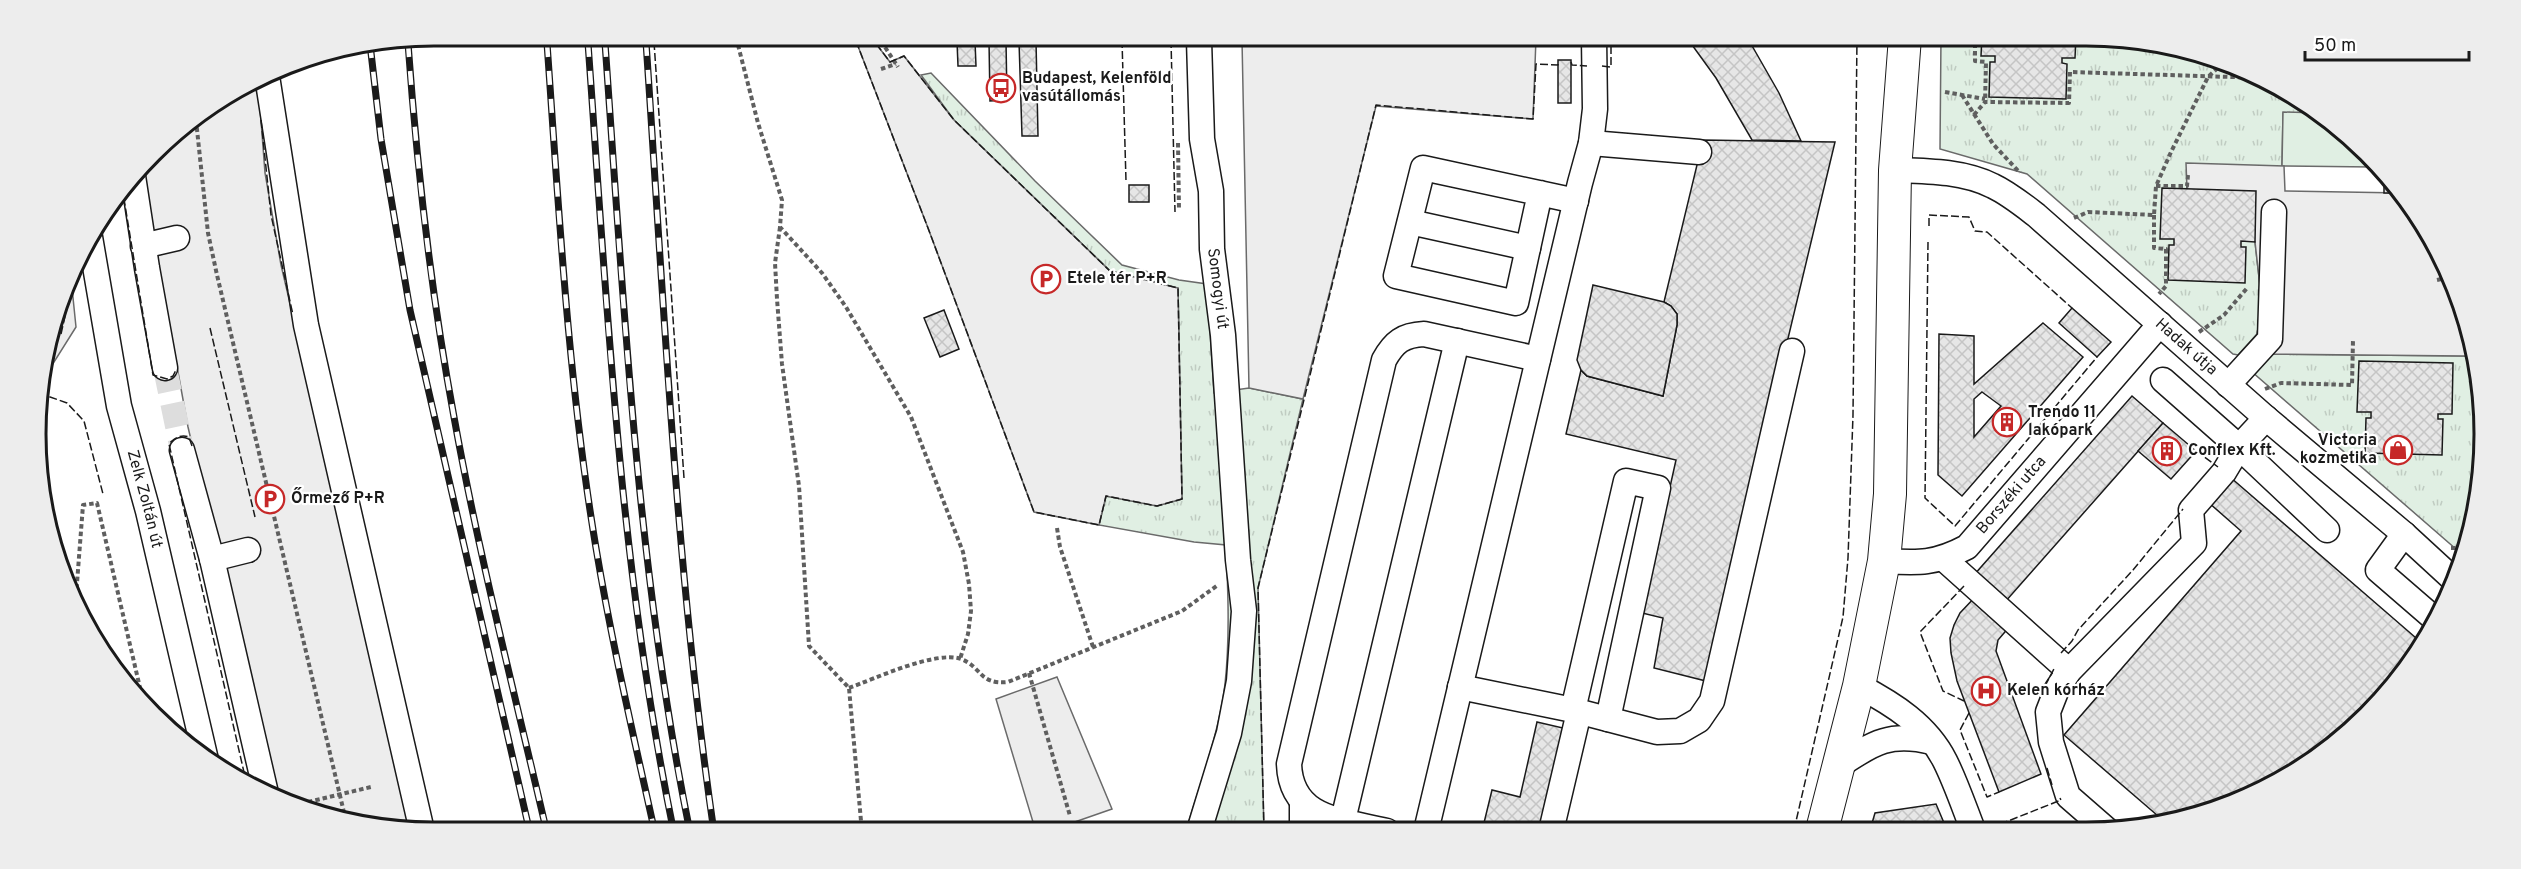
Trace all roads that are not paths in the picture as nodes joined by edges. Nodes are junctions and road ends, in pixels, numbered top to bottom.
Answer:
1 (1199, 46) edge
2 (1594, 46) edge
3 (1904, 46) edge
4 (268, 84) edge
5 (1592, 143) junction
6 (1699, 152) dead end
7 (1895, 170) junction
8 (135, 189) edge
9 (1540, 193) junction
10 (1576, 201) junction
11 (2274, 213) dead end
12 (1410, 222) junction
13 (177, 238) dead end
14 (143, 246) junction
15 (1528, 248) junction
16 (92, 252) edge
17 (2160, 324) junction
18 (1457, 341) junction
19 (1792, 351) dead end
20 (1538, 359) junction
21 (165, 368) tunnel mouth
22 (2163, 380) dead end
23 (2228, 385) junction
24 (2266, 418) junction
25 (2240, 447) junction
26 (182, 450) tunnel mouth
27 (2327, 530) dead end
28 (2404, 534) junction
29 (248, 550) dead end
30 (212, 559) junction
31 (1944, 559) junction
32 (1884, 561) junction
33 (2448, 575) edge
34 (2430, 615) edge
35 (2069, 670) junction
36 (1859, 686) junction
37 (1460, 687) junction
38 (1576, 711) junction
39 (1608, 719) junction
40 (1932, 742) junction
41 (203, 745) edge
42 (1840, 765) junction
43 (263, 782) edge
44 (1302, 803) junction
45 (1343, 820) junction
46 (420, 822) edge
47 (1202, 822) edge
48 (1302, 822) edge
49 (1351, 822) edge
50 (1428, 822) edge
51 (1553, 822) edge
52 (1824, 822) edge
53 (1970, 822) edge
54 (2097, 822) edge

1 - 47 street, Somogyi út
2 - 5 street
3 - 7 main road
4 - 46 street
5 - 6 street
5 - 10 street
7 - 17 street, Hadak útja
7 - 32 main road
8 - 14 street
9 - 10 street
9 - 12 street
9 - 15 street
10 - 20 street
11 - 23 street
12 - 15 street
12 - 15 street
13 - 14 street
14 - 21 street
16 - 41 street, Zelk Zoltán út
17 - 23 street, Hadak útja
17 - 31 street, Borszéki utca
18 - 20 street
18 - 44 street
18 - 45 street
19 - 39 street
20 - 37 street
22 - 25 street
23 - 24 street, Hadak útja
24 - 25 street
24 - 28 street, Hadak útja
25 - 27 street
25 - 35 street
26 - 30 street
28 - 33 street, Hadak útja
28 - 34 street
29 - 30 street
30 - 43 street
31 - 32 street, Borszéki utca
31 - 35 street
32 - 36 main road
35 - 54 street
36 - 40 street
36 - 42 main road
37 - 38 street
37 - 50 street
38 - 39 street
38 - 39 street
38 - 51 street
40 - 42 street
40 - 53 street
42 - 52 main road
44 - 45 street
44 - 48 street
45 - 49 street

